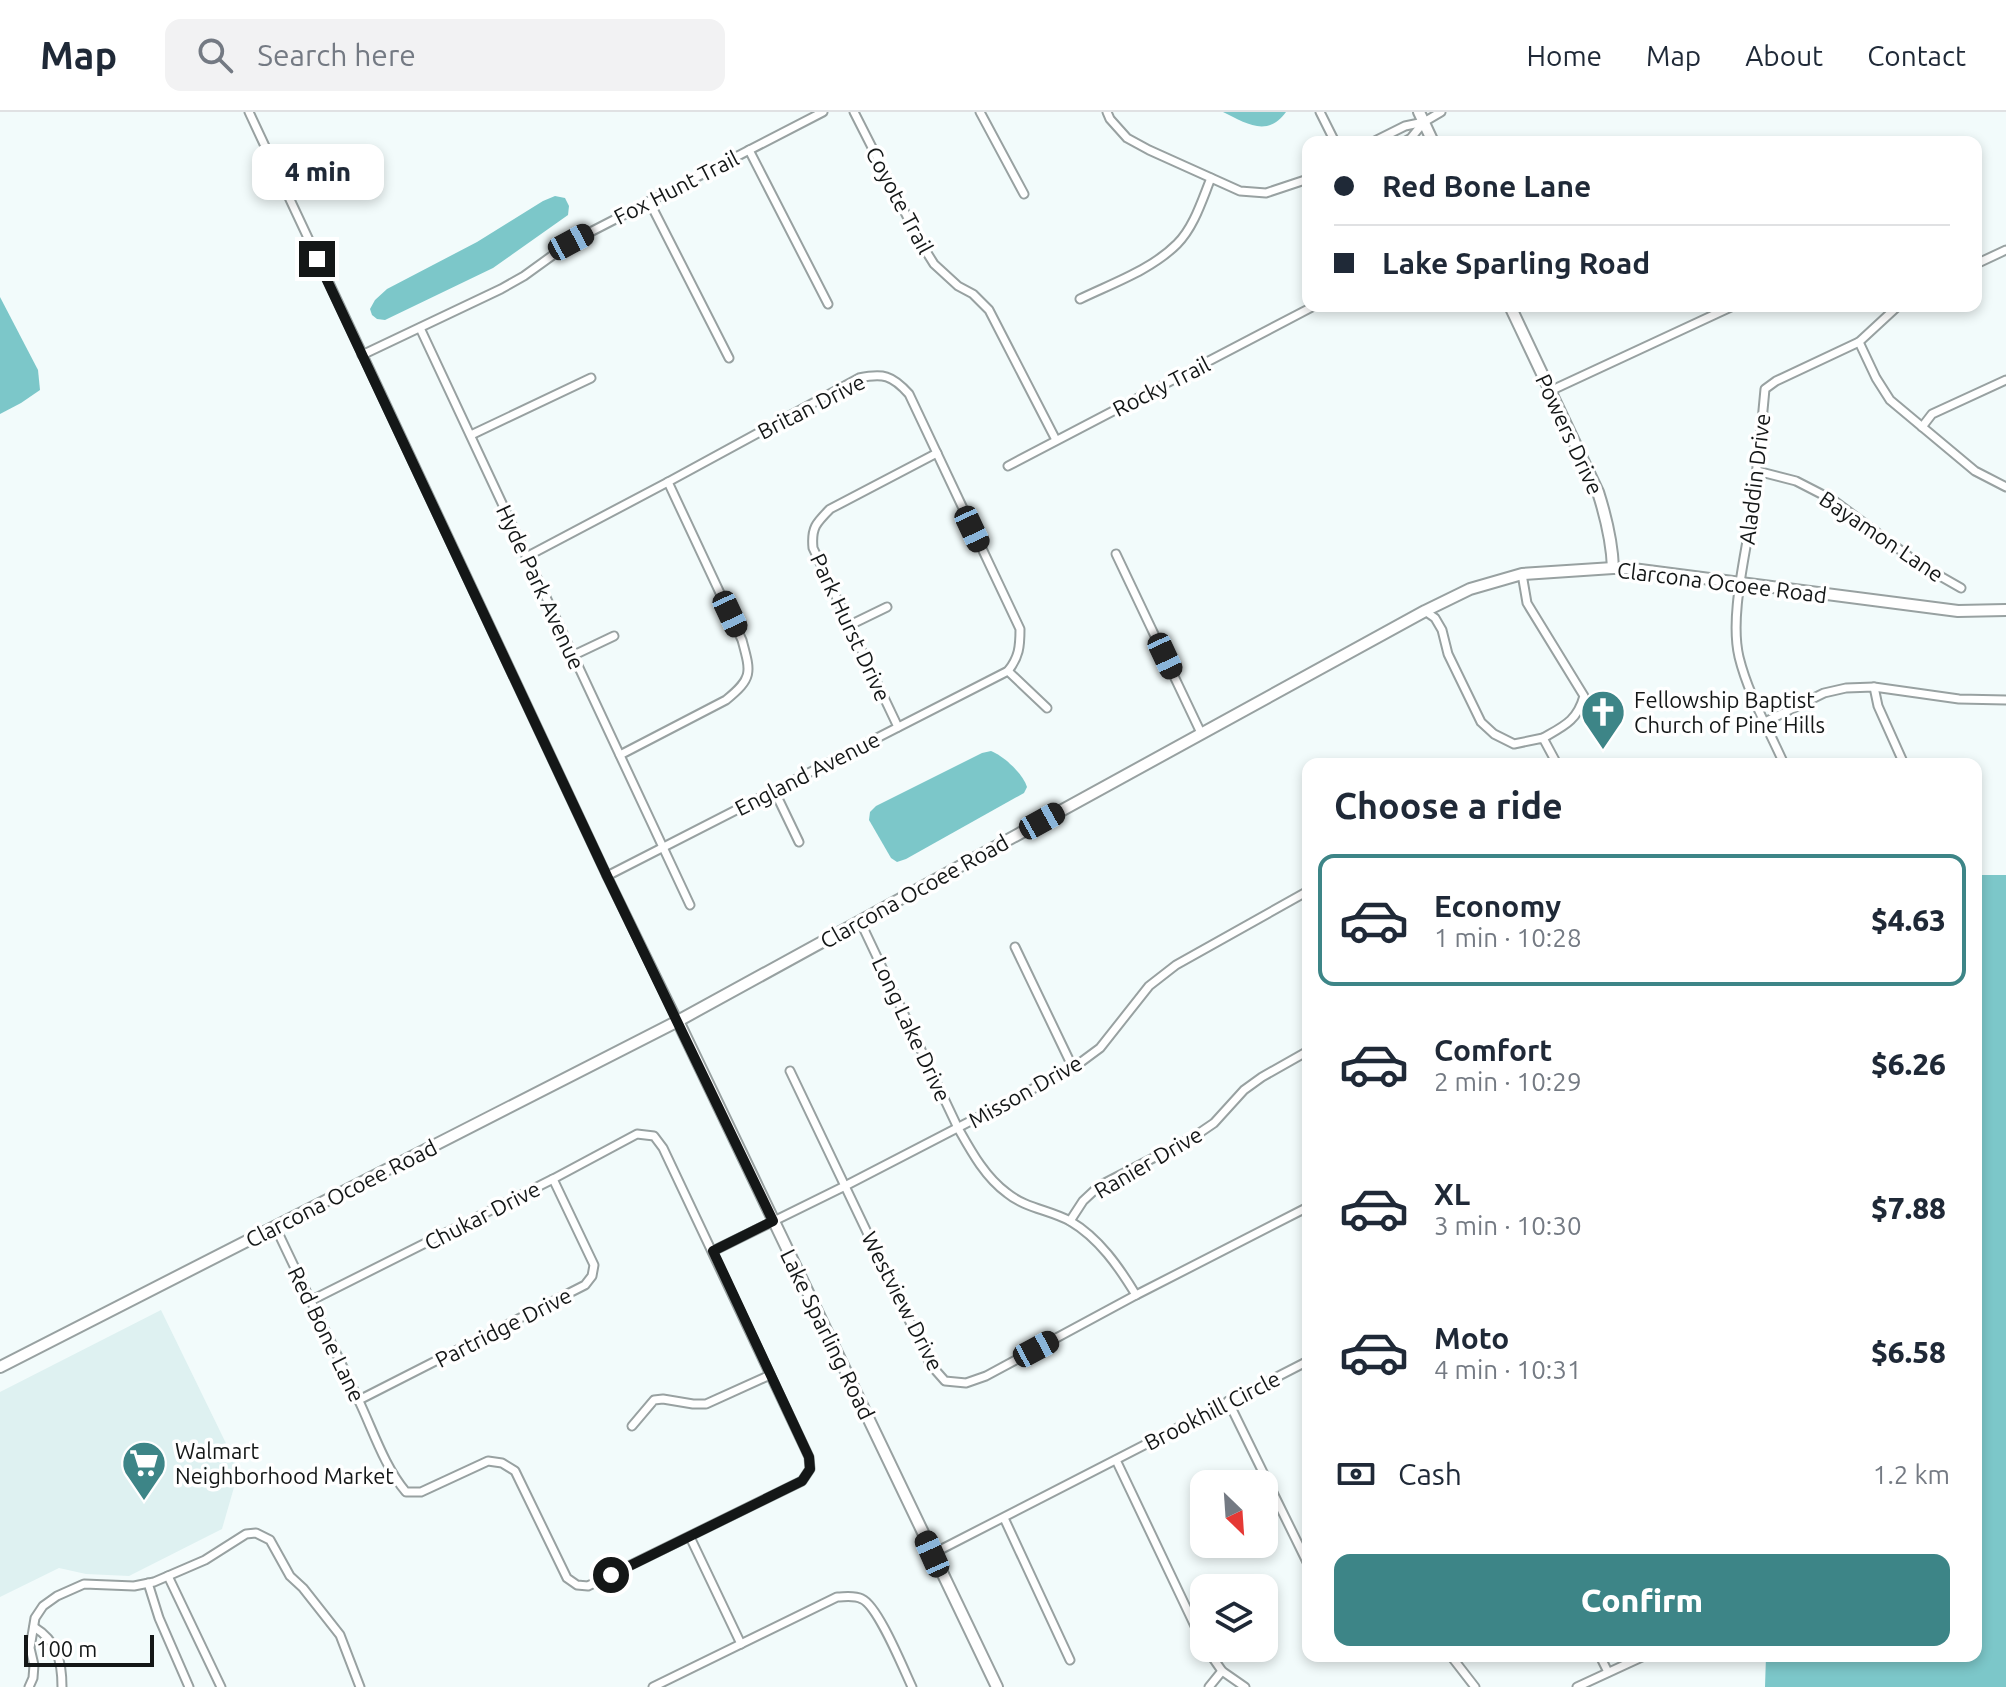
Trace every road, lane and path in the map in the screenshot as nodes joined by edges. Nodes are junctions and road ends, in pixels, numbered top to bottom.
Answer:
1 (249, 112) edge
2 (823, 112) edge
3 (854, 112) edge
4 (980, 112) edge
5 (1107, 112) edge
6 (1320, 112) edge
7 (1441, 112) edge
8 (1422, 117) edge
9 (1332, 136) edge
10 (1385, 136) edge
11 (1412, 136) edge
12 (1430, 136) edge
13 (749, 150) junction
14 (1211, 178) junction
15 (1302, 181) edge
16 (1024, 194) dead end
17 (649, 201) junction
18 (2006, 250) edge
19 (1982, 261) edge
20 (1080, 299) dead end
21 (828, 304) dead end
22 (1302, 312) edge
23 (1513, 312) edge
24 (1720, 312) edge
25 (1892, 312) edge
26 (420, 328) junction
27 (1859, 342) junction
28 (362, 355) junction
29 (729, 358) dead end
30 (591, 378) dead end
31 (2006, 380) edge
32 (1550, 391) junction
33 (1922, 427) junction
34 (471, 435) junction
35 (1056, 440) junction
36 (937, 453) junction
37 (1008, 466) dead end
38 (1757, 471) junction
39 (668, 482) junction
40 (2006, 487) edge
41 (1116, 554) dead end
42 (526, 557) junction
43 (1613, 568) junction
44 (1522, 574) junction
45 (1741, 582) junction
46 (1961, 588) dead end
47 (887, 607) dead end
48 (2006, 610) edge
49 (1425, 611) junction
50 (850, 625) junction
51 (614, 636) dead end
52 (574, 655) junction
53 (1008, 671) junction
54 (1874, 687) junction
55 (2006, 700) edge
56 (1047, 708) dead end
57 (1765, 722) junction
58 (898, 727) junction
59 (1201, 733) junction
60 (1543, 738) junction
61 (620, 755) junction
62 (1554, 758) edge
63 (1781, 758) edge
64 (1901, 758) edge
65 (774, 790) junction
66 (799, 842) dead end
67 (662, 847) junction
68 (607, 876) junction
69 (1302, 894) edge
70 (690, 905) dead end
71 (860, 921) junction
72 (1015, 947) dead end
73 (678, 1021) junction
74 (1302, 1054) edge
75 (1073, 1068) junction
76 (790, 1071) dead end
77 (958, 1128) junction
78 (553, 1179) junction
79 (845, 1186) junction
80 (1302, 1210) edge
81 (773, 1221) junction
82 (1070, 1221) junction
83 (275, 1226) junction
84 (713, 1251) junction
85 (1136, 1295) junction
86 (310, 1301) junction
87 (1302, 1364) edge
88 (0, 1367) edge
89 (770, 1375) junction
90 (359, 1400) junction
91 (1228, 1401) junction
92 (632, 1426) dead end
93 (1116, 1460) junction
94 (1004, 1518) junction
95 (690, 1537) junction
96 (1302, 1552) edge
97 (932, 1554) junction
98 (168, 1576) junction
99 (148, 1583) junction
100 (1190, 1615) edge
101 (34, 1627) junction
102 (741, 1644) junction
103 (1070, 1660) dead end
104 (1216, 1662) edge
105 (1456, 1662) edge
106 (1603, 1662) edge
107 (1630, 1662) edge
108 (1222, 1671) junction
109 (1608, 1672) junction
110 (29, 1687) edge
111 (62, 1687) edge
112 (189, 1687) edge
113 (221, 1687) edge
114 (360, 1687) edge
115 (653, 1687) edge
116 (912, 1687) edge
117 (997, 1687) edge
118 (1209, 1687) edge
119 (1245, 1687) edge
120 (1475, 1687) edge
121 (1577, 1687) edge

1 - 28 street, Lake Sparling Road
2 - 13 street, Fox Hunt Trail
3 - 35 street, Coyote Trail
4 - 16 street
5 - 14 street
6 - 9 street
7 - 8 street
8 - 10 street
8 - 11 street
8 - 12 street
13 - 17 street, Fox Hunt Trail
13 - 21 street
14 - 15 street
14 - 20 street
17 - 26 street, Fox Hunt Trail
17 - 29 street
18 - 19 street
22 - 35 street, Rocky Trail
23 - 32 street, Powers Drive
24 - 32 street
25 - 27 street, Aladdin Drive
26 - 28 street, Fox Hunt Trail
26 - 34 street, Hyde Park Avenue
27 - 33 street
27 - 38 street, Aladdin Drive
28 - 68 street, Lake Sparling Road
30 - 34 street
31 - 33 street
32 - 43 street, Powers Drive
33 - 40 street
34 - 42 street, Hyde Park Avenue
35 - 37 street, Rocky Trail
36 - 39 street, Britan Drive
36 - 50 street, Park Hurst Drive
36 - 53 street, Britan Drive
38 - 45 street, Aladdin Drive
38 - 46 street, Bayamon Lane
39 - 42 street, Britan Drive
39 - 61 street
41 - 59 street
42 - 52 street, Hyde Park Avenue
43 - 44 street, Clarcona Ocoee Road
43 - 45 street, Clarcona Ocoee Road
44 - 49 street, Clarcona Ocoee Road
44 - 60 street
45 - 48 street, Clarcona Ocoee Road
45 - 57 street, Aladdin Drive
47 - 50 street
49 - 59 street, Clarcona Ocoee Road
49 - 60 street
50 - 58 street, Park Hurst Drive
51 - 52 street
52 - 61 street, Hyde Park Avenue
53 - 56 street
53 - 58 street, England Avenue
54 - 55 street
54 - 57 street
54 - 64 street
57 - 63 street, Aladdin Drive
58 - 65 street, England Avenue
59 - 71 street, Clarcona Ocoee Road
60 - 62 street
61 - 67 street, Hyde Park Avenue
65 - 66 street
65 - 67 street, England Avenue
67 - 68 street, England Avenue
67 - 70 street, Hyde Park Avenue
68 - 73 street, Lake Sparling Road
69 - 75 street, Misson Drive
71 - 73 street, Clarcona Ocoee Road
71 - 77 street, Long Lake Drive
72 - 75 street
73 - 81 street, Lake Sparling Road
73 - 83 street, Clarcona Ocoee Road
74 - 82 street, Ranier Drive
75 - 77 street, Misson Drive
76 - 79 street, Westview Drive
77 - 79 street, Misson Drive
77 - 82 street, Long Lake Drive
78 - 84 street, Chukar Drive
78 - 86 street, Chukar Drive
78 - 90 street, Partridge Drive
79 - 81 street, Misson Drive
79 - 85 street, Westview Drive
80 - 85 street, Westview Drive
81 - 84 street, Misson Drive
81 - 97 street, Lake Sparling Road
82 - 85 street, Long Lake Drive
83 - 86 street, Red Bone Lane
83 - 88 street, Clarcona Ocoee Road
84 - 89 street
86 - 90 street, Red Bone Lane
87 - 91 street, Brookhill Circle
89 - 92 street
89 - 95 street
90 - 95 street, Red Bone Lane
91 - 93 street, Brookhill Circle
91 - 96 street
93 - 94 street, Brookhill Circle
93 - 100 street
94 - 97 street, Brookhill Circle
94 - 103 street
95 - 102 street
97 - 117 street, Lake Sparling Road
98 - 99 street
98 - 113 street
98 - 114 street
99 - 101 street
99 - 112 street
101 - 110 street
101 - 111 street
102 - 115 street
102 - 116 street
104 - 108 street
105 - 120 street
106 - 109 street
107 - 109 street
108 - 118 street
108 - 119 street
109 - 121 street

